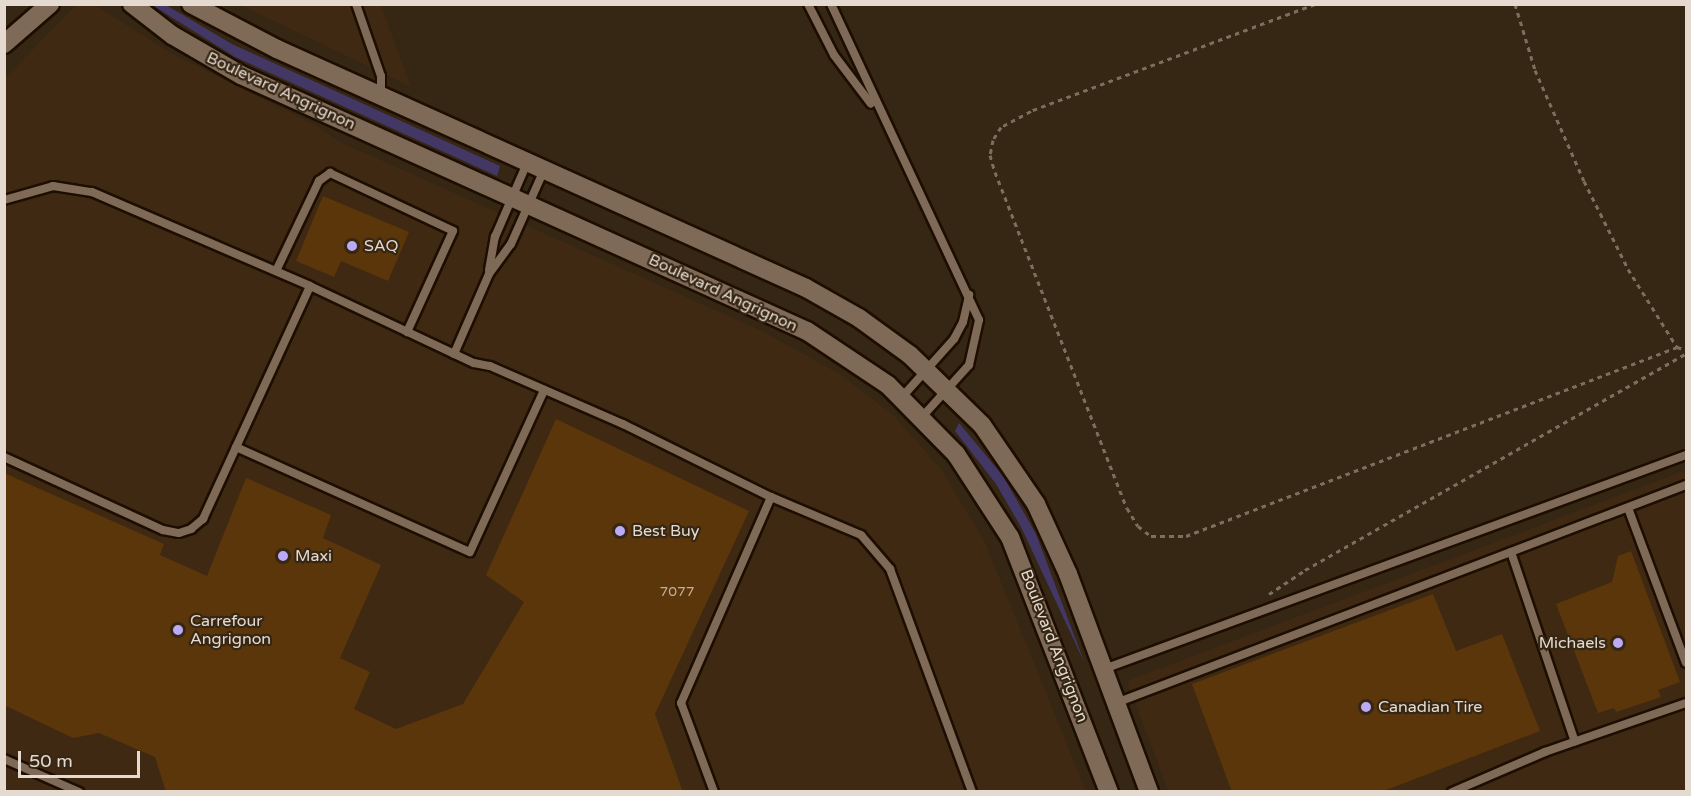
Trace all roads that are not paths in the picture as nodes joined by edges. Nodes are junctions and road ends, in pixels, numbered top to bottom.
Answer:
1 (29, 4) edge
2 (50, 4) edge
3 (132, 4) edge
4 (191, 4) edge
5 (356, 4) edge
6 (808, 4) edge
7 (831, 4) edge
8 (6, 43) edge
9 (381, 97) junction
10 (879, 114) junction
11 (526, 163) junction
12 (544, 171) junction
13 (512, 197) junction
14 (4, 200) edge
15 (528, 204) junction
16 (276, 271) junction
17 (489, 274) junction
18 (310, 286) junction
19 (969, 294) junction
20 (408, 332) junction
21 (453, 354) junction
22 (928, 369) junction
23 (544, 390) junction
24 (950, 390) junction
25 (902, 398) junction
26 (922, 417) junction
27 (236, 447) junction
28 (1686, 455) edge
29 (4, 457) edge
30 (1686, 485) edge
31 (771, 497) junction
32 (1628, 508) junction
33 (1511, 552) junction
34 (1686, 663) edge
35 (1104, 669) junction
36 (1116, 703) junction
37 (1686, 703) edge
38 (1575, 742) junction
39 (4, 759) edge
40 (79, 792) edge
41 (714, 792) edge
42 (972, 792) edge
43 (1109, 792) edge
44 (1149, 792) edge
45 (1452, 792) edge

1 - 8 main road
2 - 8 main road
3 - 13 main road, Boulevard Angrignon
4 - 9 main road
5 - 9 lane
6 - 10 lane
7 - 10 lane
9 - 11 main road
10 - 19 lane
11 - 12 main road
11 - 13 lane
12 - 15 lane
12 - 22 main road
13 - 15 main road, Boulevard Angrignon
13 - 17 lane
14 - 16 lane
15 - 17 lane
15 - 25 main road, Boulevard Angrignon
16 - 18 lane
16 - 20 lane
17 - 21 lane
18 - 20 lane
18 - 27 lane
19 - 22 lane
19 - 24 lane
20 - 21 lane
21 - 23 lane
22 - 24 main road
22 - 25 lane
23 - 27 lane
23 - 31 lane
24 - 26 lane
24 - 35 main road
25 - 26 main road, Boulevard Angrignon
26 - 43 main road, Boulevard Angrignon
27 - 29 lane
28 - 35 lane
30 - 32 lane
31 - 41 lane
31 - 42 lane
32 - 33 lane
32 - 34 lane
33 - 36 lane
33 - 38 lane
35 - 36 main road
36 - 44 main road
37 - 38 lane
38 - 45 lane
39 - 40 lane

